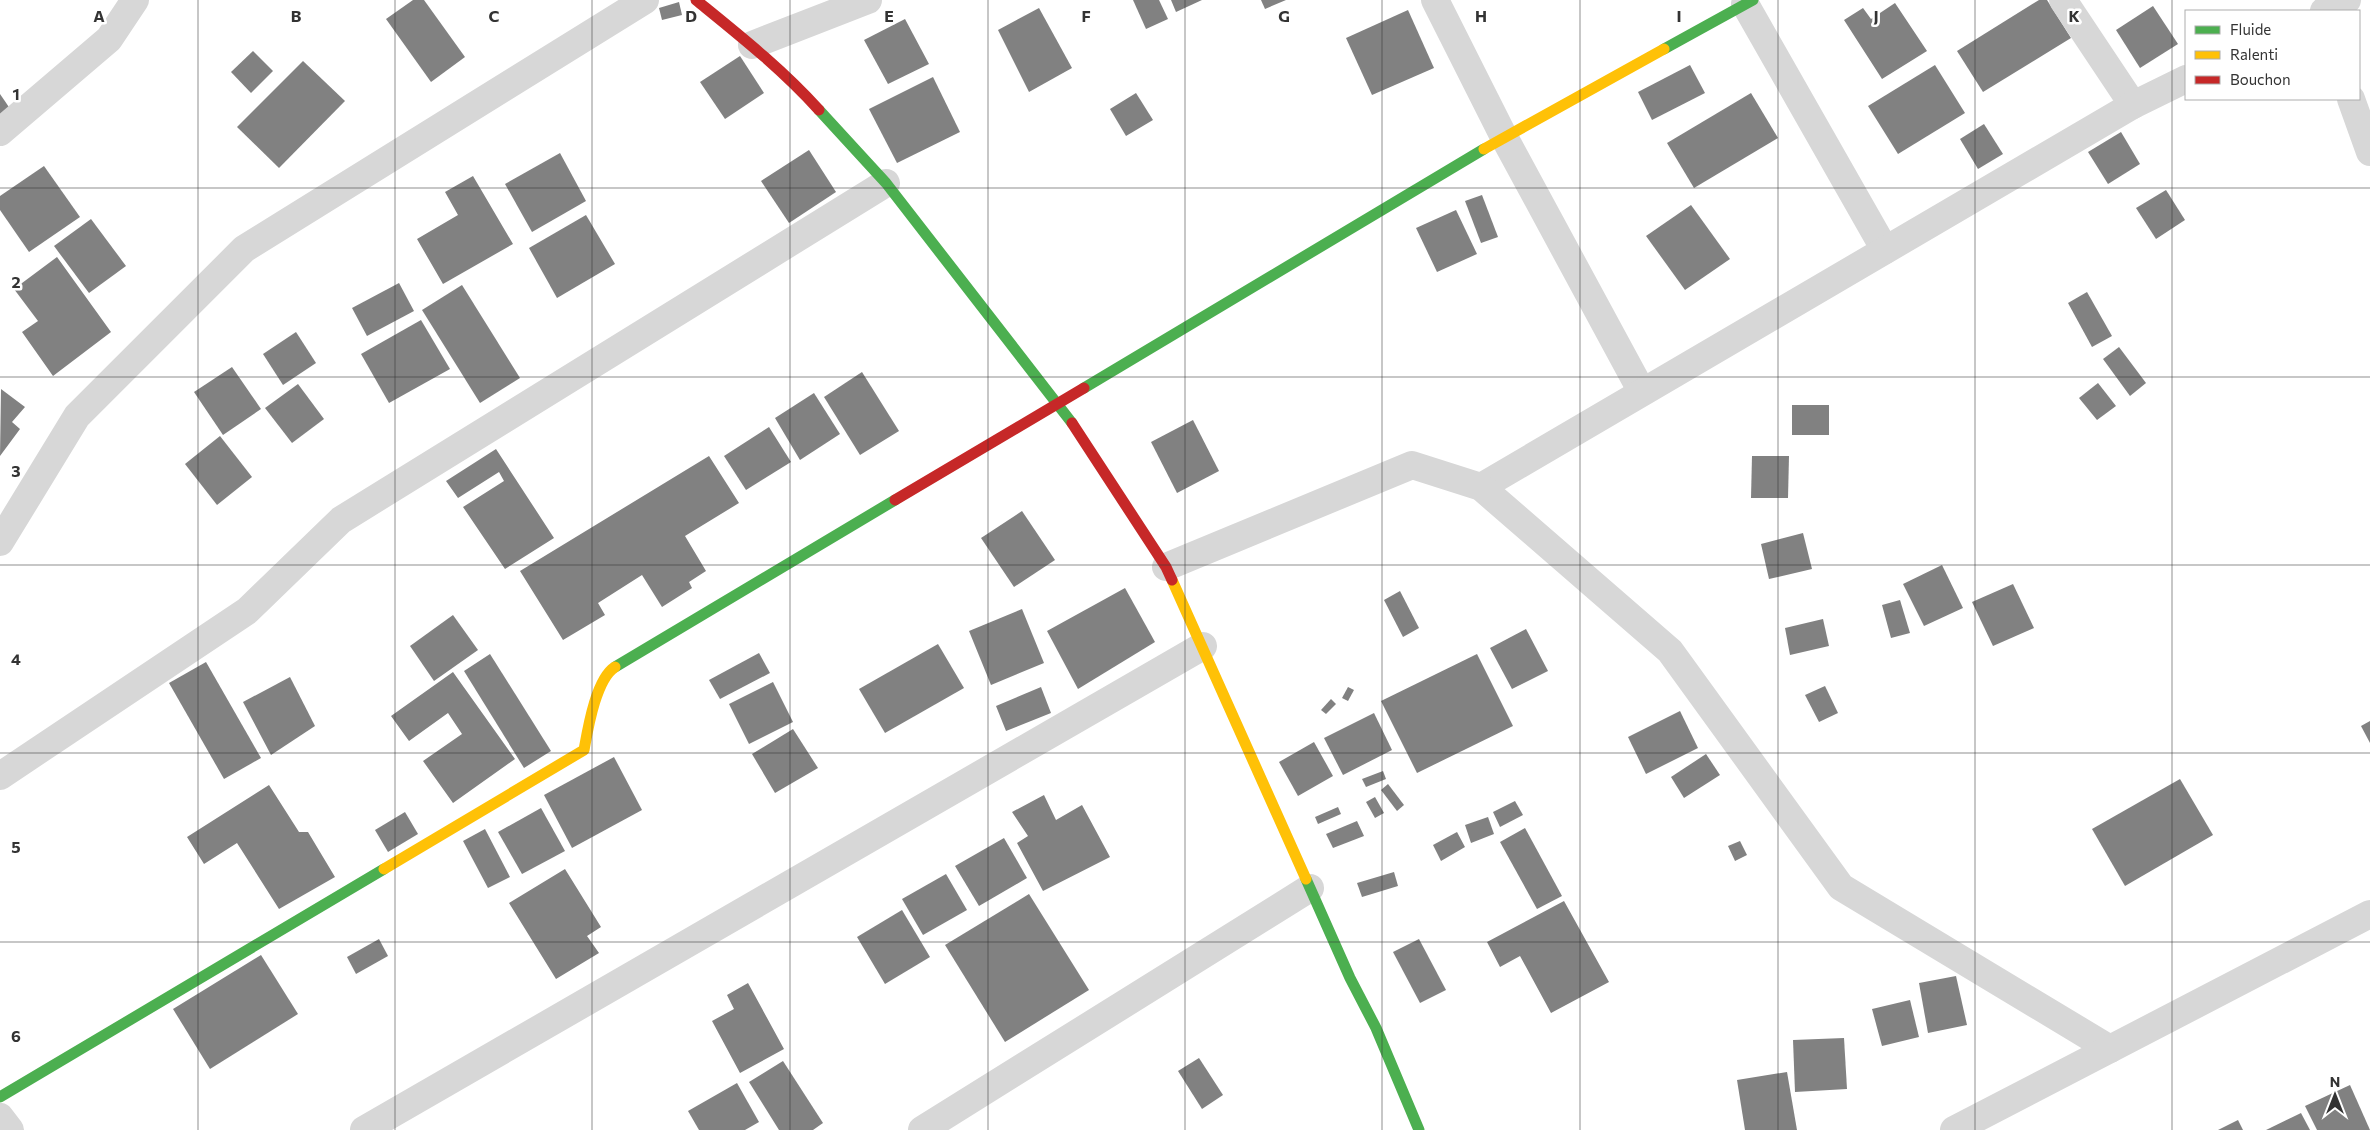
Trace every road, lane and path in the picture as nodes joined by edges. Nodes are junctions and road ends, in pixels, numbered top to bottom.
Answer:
1 (135, 0) edge
2 (645, 0) edge
3 (696, 0) edge
4 (868, 0) edge
5 (1435, 0) edge
6 (2063, 0) edge
7 (2347, 0) edge
8 (1749, 2) edge
9 (2326, 10) edge
10 (752, 45) junction
11 (2185, 79) edge
12 (2351, 100) edge
13 (2133, 105) junction
14 (0, 132) edge
15 (1504, 137) junction
16 (2370, 152) edge
17 (886, 182) junction
18 (1885, 250) junction
19 (1642, 392) junction
20 (1057, 404) junction
21 (1480, 487) junction
22 (0, 542) edge
23 (1166, 567) junction
24 (1203, 646) junction
25 (0, 776) edge
26 (1310, 888) junction
27 (2370, 914) edge
28 (2110, 1049) junction
29 (0, 1097) edge
30 (0, 1117) edge
31 (10, 1130) edge
32 (364, 1130) edge
33 (922, 1130) edge
34 (1419, 1130) edge
35 (1954, 1130) edge

1 - 14 street
2 - 22 street
3 - 10 street
4 - 10 street
5 - 15 street
6 - 13 street
7 - 9 street
8 - 15 street
8 - 18 street
10 - 17 street
11 - 13 street
12 - 16 street
13 - 18 street
15 - 19 street
15 - 20 street
17 - 20 street
17 - 25 street
18 - 19 street
19 - 21 street
20 - 23 street
20 - 29 street
21 - 23 street
21 - 28 street
23 - 24 street
24 - 26 street
24 - 32 street
26 - 33 street
26 - 34 street
27 - 28 street
28 - 35 street
30 - 31 street

